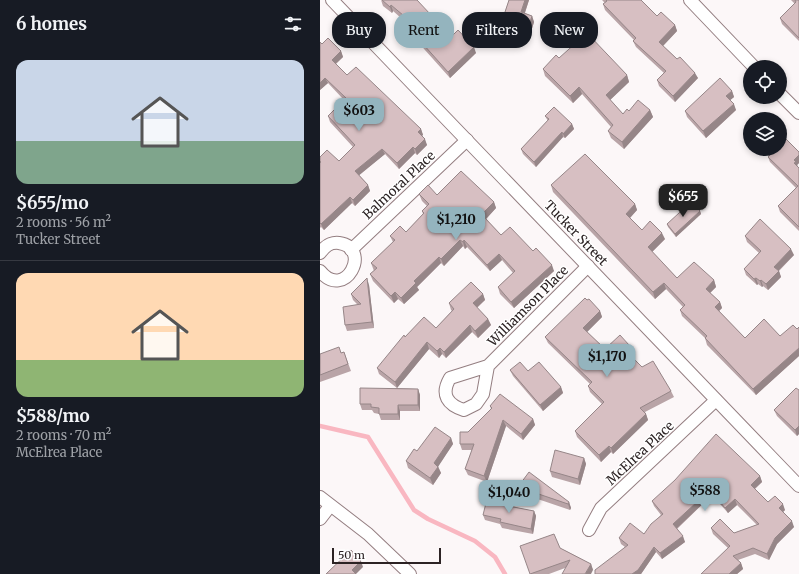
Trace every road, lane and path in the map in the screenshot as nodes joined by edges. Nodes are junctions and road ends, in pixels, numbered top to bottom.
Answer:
1 (332, 0) edge
2 (690, 0) edge
3 (747, 60) edge
4 (787, 101) edge
5 (799, 113) edge
6 (467, 140) junction
7 (351, 250) junction
8 (320, 252) edge
9 (588, 266) junction
10 (320, 271) edge
11 (488, 366) dead end
12 (716, 400) junction
13 (799, 486) edge
14 (320, 498) edge
15 (330, 506) junction
16 (320, 519) edge
17 (589, 530) dead end
18 (410, 574) edge

1 - 6 street, Tucker Street
2 - 3 street
4 - 5 street
6 - 7 street, Balmoral Place
6 - 9 street, Tucker Street
7 - 8 street
7 - 10 street
9 - 11 street, Williamson Place
9 - 12 street, Tucker Street
12 - 13 street, Tucker Street
12 - 17 street, McElrea Place
14 - 15 street
15 - 16 street
15 - 18 street

